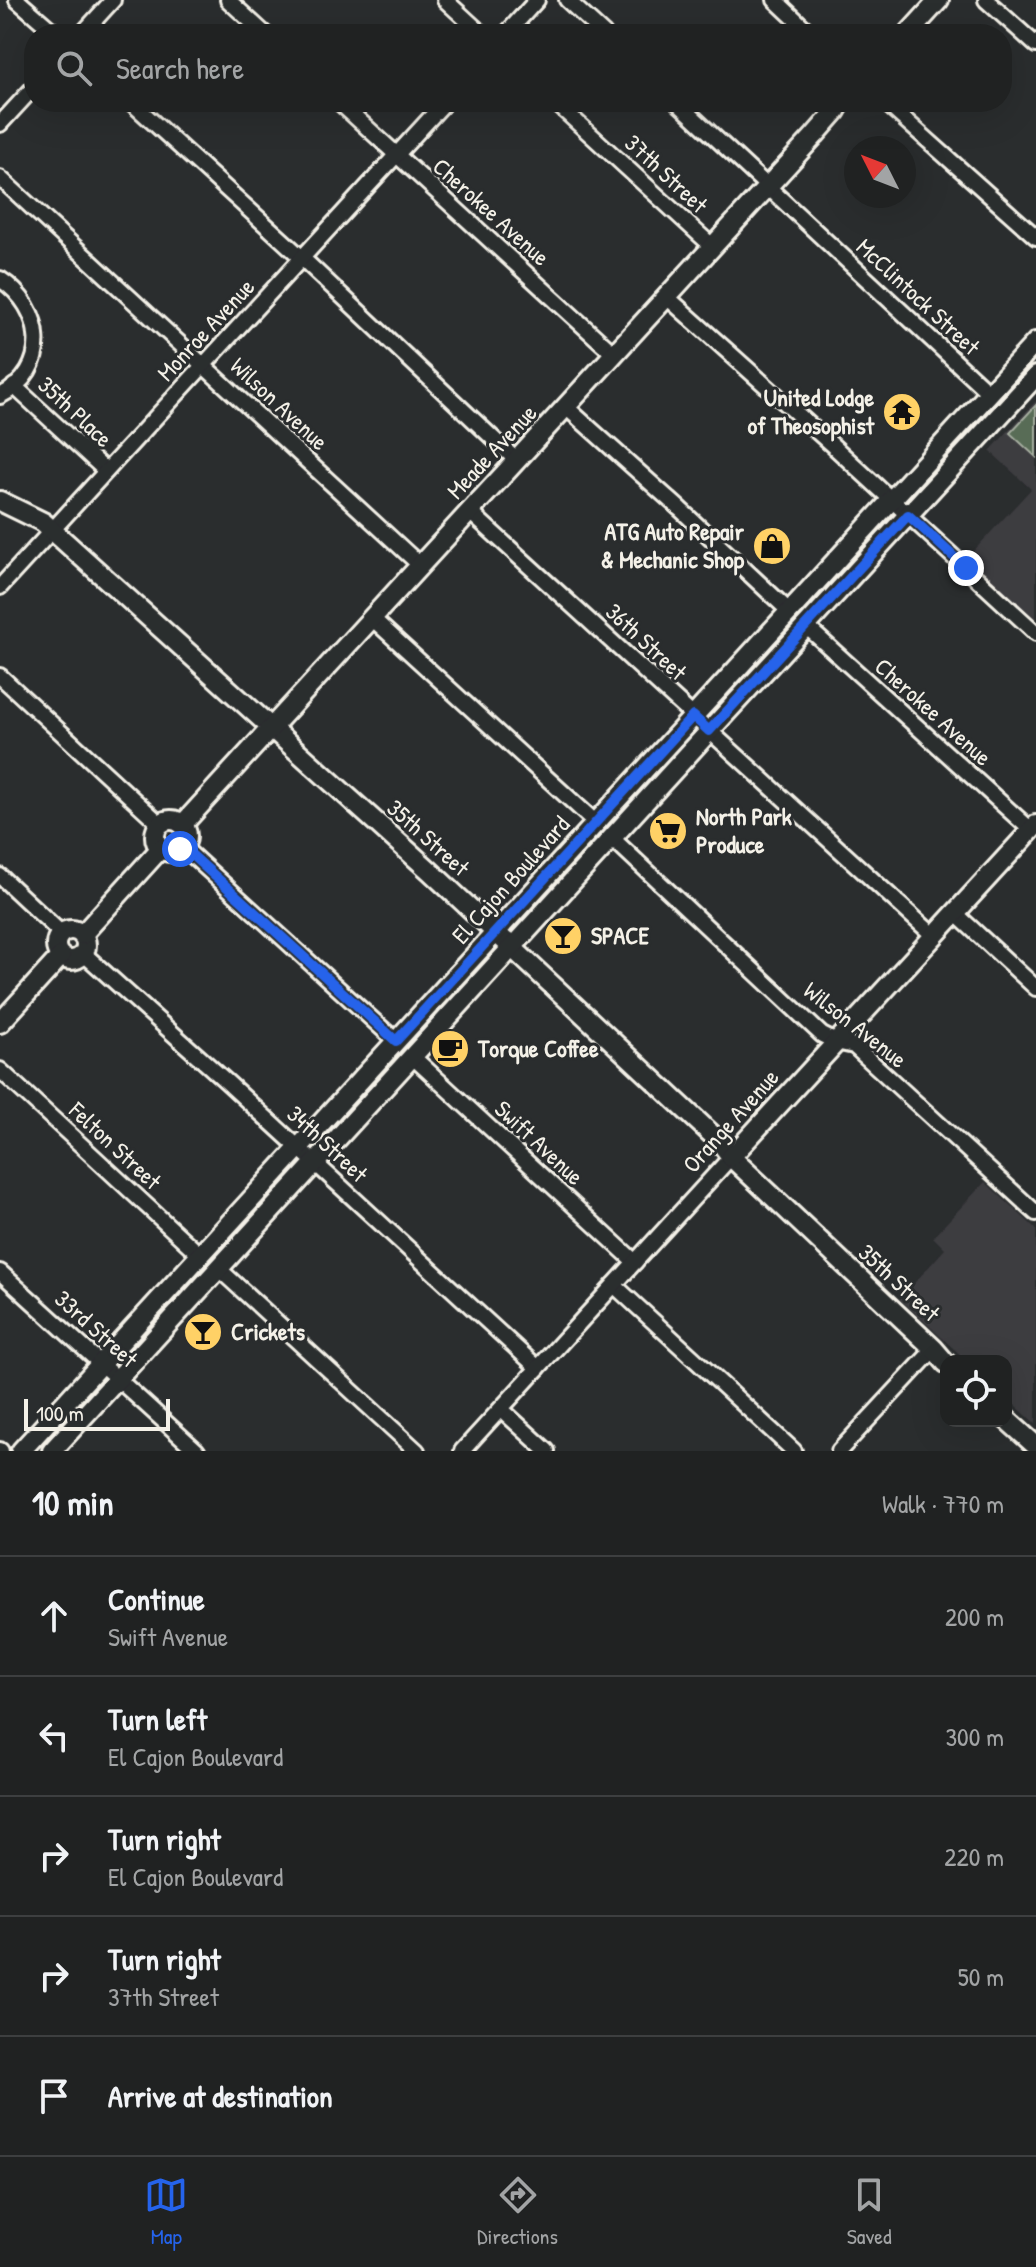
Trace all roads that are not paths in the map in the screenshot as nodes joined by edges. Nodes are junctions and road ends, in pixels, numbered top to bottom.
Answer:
1 (17, 0) edge
2 (113, 0) edge
3 (228, 0) edge
4 (445, 0) edge
5 (537, 0) edge
6 (567, 0) edge
7 (775, 0) edge
8 (986, 0) edge
9 (938, 1) edge
10 (45, 24) edge
11 (91, 24) edge
12 (254, 24) edge
13 (471, 24) edge
14 (515, 24) edge
15 (593, 24) edge
16 (800, 24) edge
17 (917, 24) edge
18 (1036, 45) edge
19 (24, 98) edge
20 (142, 112) edge
21 (350, 112) edge
22 (436, 112) edge
23 (566, 112) edge
24 (688, 112) edge
25 (836, 112) edge
26 (895, 112) edge
27 (0, 124) edge
28 (396, 155) junction
29 (0, 178) edge
30 (767, 186) junction
31 (1036, 237) edge
32 (712, 246) junction
33 (302, 258) junction
34 (0, 279) edge
35 (667, 297) junction
36 (1036, 342) edge
37 (614, 354) junction
38 (204, 365) junction
39 (1036, 376) edge
40 (14, 386) junction
41 (989, 393) junction
42 (0, 396) edge
43 (566, 407) junction
44 (516, 460) junction
45 (106, 471) junction
46 (891, 500) junction
47 (0, 501) edge
48 (469, 511) junction
49 (908, 515) junction
50 (52, 530) junction
51 (421, 566) junction
52 (0, 587) edge
53 (789, 611) junction
54 (372, 618) junction
55 (806, 626) junction
56 (1036, 633) edge
57 (0, 676) edge
58 (693, 716) junction
59 (270, 729) junction
60 (709, 731) junction
61 (596, 823) junction
62 (160, 824) junction
63 (183, 824) junction
64 (1034, 827) edge
65 (612, 838) junction
66 (183, 847) junction
67 (161, 848) junction
68 (0, 876) edge
69 (955, 913) junction
70 (495, 932) junction
71 (62, 934) junction
72 (82, 935) junction
73 (934, 936) junction
74 (512, 947) junction
75 (84, 954) junction
76 (61, 956) junction
77 (1036, 988) edge
78 (0, 1023) edge
79 (396, 1041) junction
80 (836, 1042) junction
81 (413, 1057) junction
82 (0, 1070) edge
83 (298, 1148) junction
84 (731, 1157) junction
85 (315, 1163) junction
86 (1036, 1213) edge
87 (200, 1255) junction
88 (635, 1262) junction
89 (219, 1269) junction
90 (0, 1272) edge
91 (614, 1285) junction
92 (940, 1356) edge
93 (101, 1363) junction
94 (538, 1368) junction
95 (118, 1379) junction
96 (501, 1409) junction
97 (1012, 1424) edge
98 (1036, 1446) edge
99 (21, 1451) edge
100 (52, 1451) edge
101 (197, 1451) edge
102 (417, 1451) edge
103 (462, 1451) edge
104 (547, 1451) edge
105 (794, 1451) edge
106 (839, 1451) edge

1 - 10 street
2 - 11 street
3 - 12 street
4 - 13 street
5 - 14 street
6 - 15 street
7 - 16 street
8 - 18 street
9 - 17 main road
19 - 27 street
20 - 33 street
21 - 28 street, Cherokee Avenue
22 - 28 street, Monroe Avenue
23 - 32 street, 37th Street
24 - 30 street, McClintock Street
25 - 30 main road, Meade Avenue
26 - 31 street
28 - 33 street, Monroe Avenue
28 - 37 street, Cherokee Avenue
29 - 38 street, Wilson Avenue
30 - 32 main road, Meade Avenue
30 - 41 street, McClintock Street
32 - 35 main road, Meade Avenue
33 - 38 street, Monroe Avenue
33 - 44 street
34 - 40 street, 35th Place
35 - 37 main road, Meade Avenue
35 - 46 street
36 - 41 main road, El Cajon Boulevard
37 - 43 main road, Meade Avenue
38 - 45 street, Monroe Avenue
38 - 51 street, Wilson Avenue
39 - 49 main road, El Cajon Boulevard
40 - 42 street, 35th Place
40 - 45 street, 35th Place
41 - 46 main road, El Cajon Boulevard
43 - 44 main road, Meade Avenue
43 - 53 street
44 - 48 main road, Meade Avenue
45 - 50 street, Monroe Avenue
46 - 49 street
46 - 53 main road, El Cajon Boulevard
47 - 50 main road, 35th Street
48 - 51 main road, Meade Avenue
48 - 58 street, 36th Street
49 - 55 main road, El Cajon Boulevard
49 - 56 street
50 - 52 street, Monroe Avenue
50 - 59 main road, 35th Street
51 - 54 main road, Meade Avenue
53 - 58 main road, El Cajon Boulevard
54 - 59 main road, Meade Avenue
54 - 61 street
55 - 60 main road, El Cajon Boulevard
55 - 64 street, Cherokee Avenue
57 - 62 street
58 - 60 street, 36th Street
58 - 61 main road, El Cajon Boulevard
59 - 63 main road, Meade Avenue
59 - 70 main road, 35th Street
60 - 65 main road, El Cajon Boulevard
60 - 73 street, 36th Street
61 - 70 main road, El Cajon Boulevard
62 - 63 main road
62 - 67 main road
63 - 66 main road
64 - 69 main road, Orange Avenue
65 - 74 main road, El Cajon Boulevard
65 - 80 street, Wilson Avenue
66 - 67 main road
66 - 79 street
67 - 72 main road
68 - 71 street
69 - 73 main road, Orange Avenue
69 - 77 street
70 - 74 main road, 35th Street
70 - 79 main road, El Cajon Boulevard
71 - 72 main road
71 - 76 main road
72 - 75 main road
73 - 80 main road, Orange Avenue
74 - 81 main road, El Cajon Boulevard
74 - 84 main road, 35th Street
75 - 76 main road
75 - 83 street, 34th Street
76 - 78 main road
79 - 83 main road, El Cajon Boulevard
80 - 84 main road, Orange Avenue
80 - 86 street, Wilson Avenue
81 - 85 main road, El Cajon Boulevard
81 - 88 street, Swift Avenue
82 - 87 street, Felton Street
83 - 85 street, 34th Street
83 - 87 main road, El Cajon Boulevard
84 - 88 street, Orange Avenue
84 - 92 main road, 35th Street
85 - 89 main road, El Cajon Boulevard
85 - 94 street, 34th Street
87 - 93 main road, El Cajon Boulevard
88 - 91 street, Orange Avenue
89 - 95 main road, El Cajon Boulevard
89 - 102 street
90 - 93 street, 33rd Street
91 - 94 street, Orange Avenue
91 - 105 street
92 - 106 street
93 - 95 street, 33rd Street
93 - 99 main road, El Cajon Boulevard
94 - 96 street, Orange Avenue
95 - 100 main road, El Cajon Boulevard
95 - 101 street, 33rd Street
96 - 103 street, Orange Avenue
96 - 104 street
97 - 98 main road

